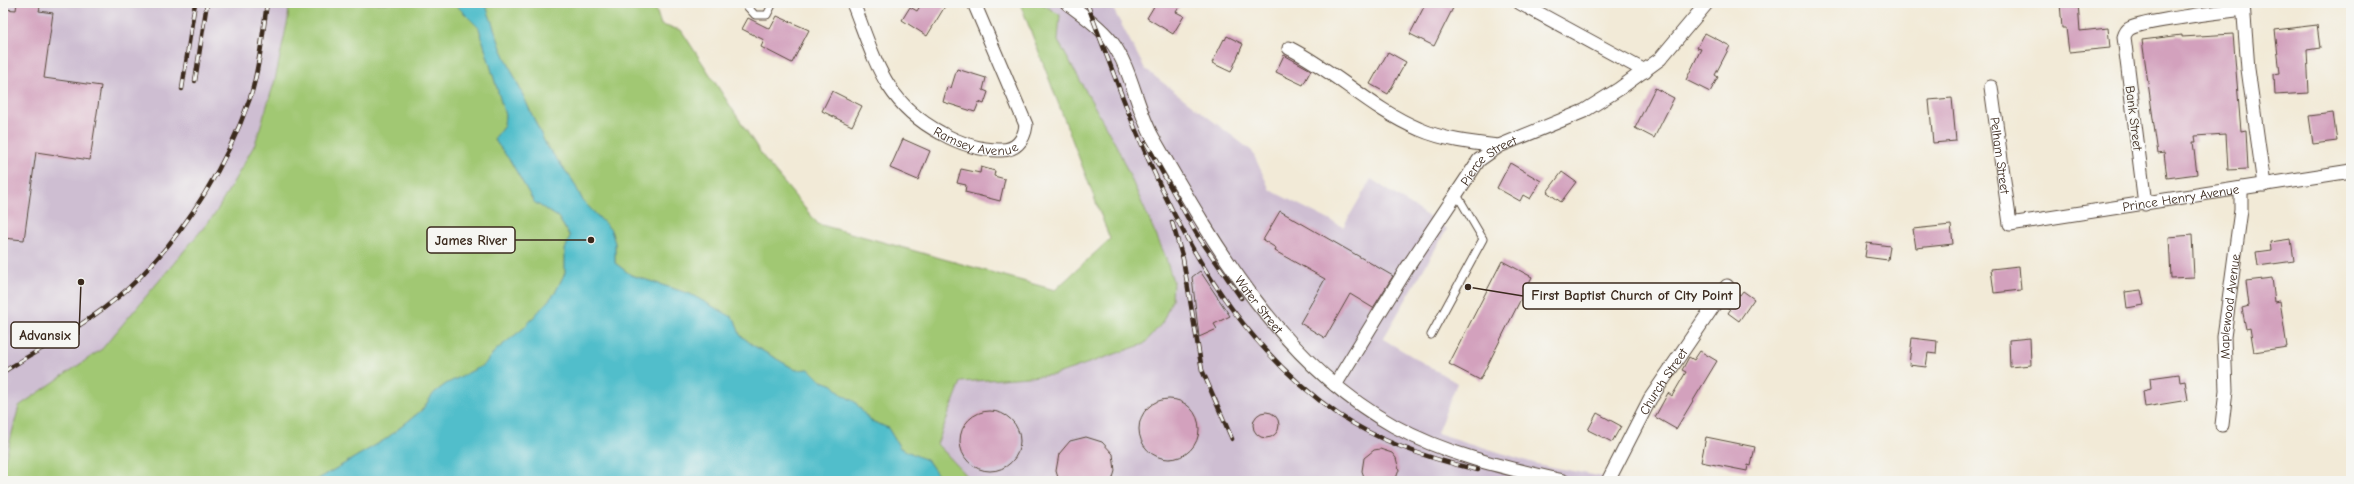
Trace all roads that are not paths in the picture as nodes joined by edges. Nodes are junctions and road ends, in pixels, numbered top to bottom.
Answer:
1 (744, 3) edge
2 (773, 3) edge
3 (853, 3) edge
4 (974, 3) edge
5 (1067, 3) edge
6 (1520, 3) edge
7 (1707, 3) edge
8 (2243, 6) edge
9 (1289, 48) dead end
10 (1645, 71) junction
11 (1991, 87) dead end
12 (1500, 146) junction
13 (2351, 171) edge
14 (2264, 185) junction
15 (2241, 188) junction
16 (1456, 193) junction
17 (2145, 204) junction
18 (2010, 224) joint
19 (1727, 286) dead end
20 (1431, 335) dead end
21 (1335, 386) junction
22 (2222, 425) dead end
23 (1563, 481) edge
24 (1608, 481) edge

1 - 2 lane
3 - 4 street, Ramsey Avenue
5 - 21 street, Water Street
6 - 10 street
7 - 10 street, Pierce Street
8 - 14 street
8 - 17 street, Bank Street
9 - 12 street
10 - 12 street, Pierce Street
11 - 18 street, Pelham Street
12 - 16 street, Pierce Street
13 - 14 street, Prince Henry Avenue
14 - 15 street, Prince Henry Avenue
15 - 17 street, Prince Henry Avenue
15 - 22 street, Maplewood Avenue
16 - 20 lane
16 - 21 street, Pierce Street
17 - 18 street, Prince Henry Avenue
19 - 24 street, Church Street
21 - 23 street, Water Street

